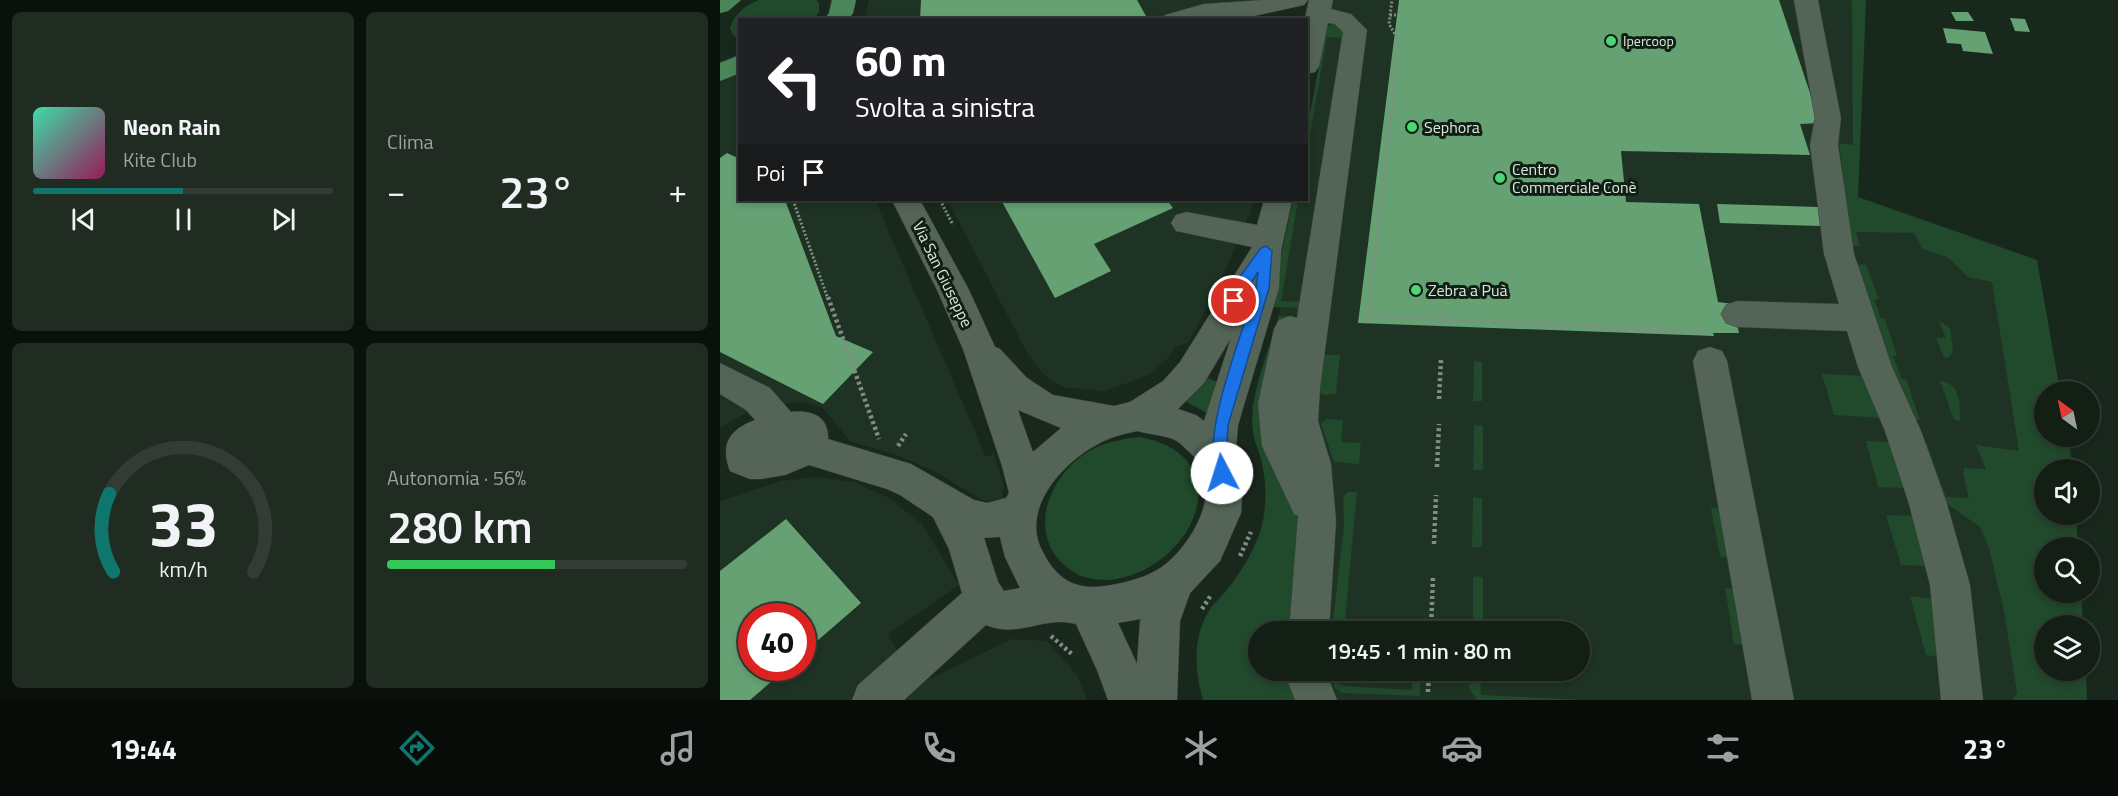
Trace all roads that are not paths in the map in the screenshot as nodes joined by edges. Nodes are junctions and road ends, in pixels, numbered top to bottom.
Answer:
1 (721, 0) edge
2 (729, 0) edge
3 (1806, 0) edge
4 (720, 6) edge
5 (1254, 9) junction
6 (1181, 18) edge
7 (1279, 18) edge
8 (1281, 18) edge
9 (1310, 28) edge
10 (720, 52) edge
11 (738, 56) edge
12 (738, 64) edge
13 (720, 73) edge
14 (907, 201) edge
15 (1278, 201) edge
16 (1186, 223) dead end
17 (1268, 245) junction
18 (1859, 318) junction
19 (1290, 329) dead end
20 (979, 348) junction
21 (720, 377) edge
22 (1125, 418) junction
23 (795, 438) junction
24 (1218, 459) junction
25 (732, 464) edge
26 (1024, 502) junction
27 (946, 507) junction
28 (1317, 521) junction
29 (1174, 583) junction
30 (986, 598) junction
31 (1066, 613) junction
32 (1310, 621) edge
33 (1308, 681) edge
34 (873, 700) edge
35 (1129, 700) edge
36 (1156, 700) edge
37 (1316, 700) edge
38 (1773, 700) edge
39 (1962, 700) edge

1 - 4 street
2 - 4 main road
3 - 18 street
5 - 6 street
5 - 7 street
5 - 8 street
9 - 28 street
10 - 11 main road
12 - 13 main road
14 - 20 street, Via San Giuseppe
15 - 17 street
16 - 17 street
17 - 22 street
17 - 24 street
18 - 38 street
18 - 39 street
19 - 28 street
20 - 22 street, Via San Giuseppe
20 - 26 street, Via San Giuseppe
21 - 23 street
22 - 24 street, Via San Giuseppe
22 - 26 street, Via San Giuseppe
23 - 25 street
23 - 27 street
24 - 29 street, Via San Giuseppe
26 - 27 street
26 - 31 street, Via San Giuseppe
27 - 30 street
28 - 32 street
29 - 31 street, Via San Giuseppe
29 - 36 street, Via San Giuseppe
30 - 31 street
30 - 34 street
31 - 35 street, Via San Giuseppe
33 - 37 street

